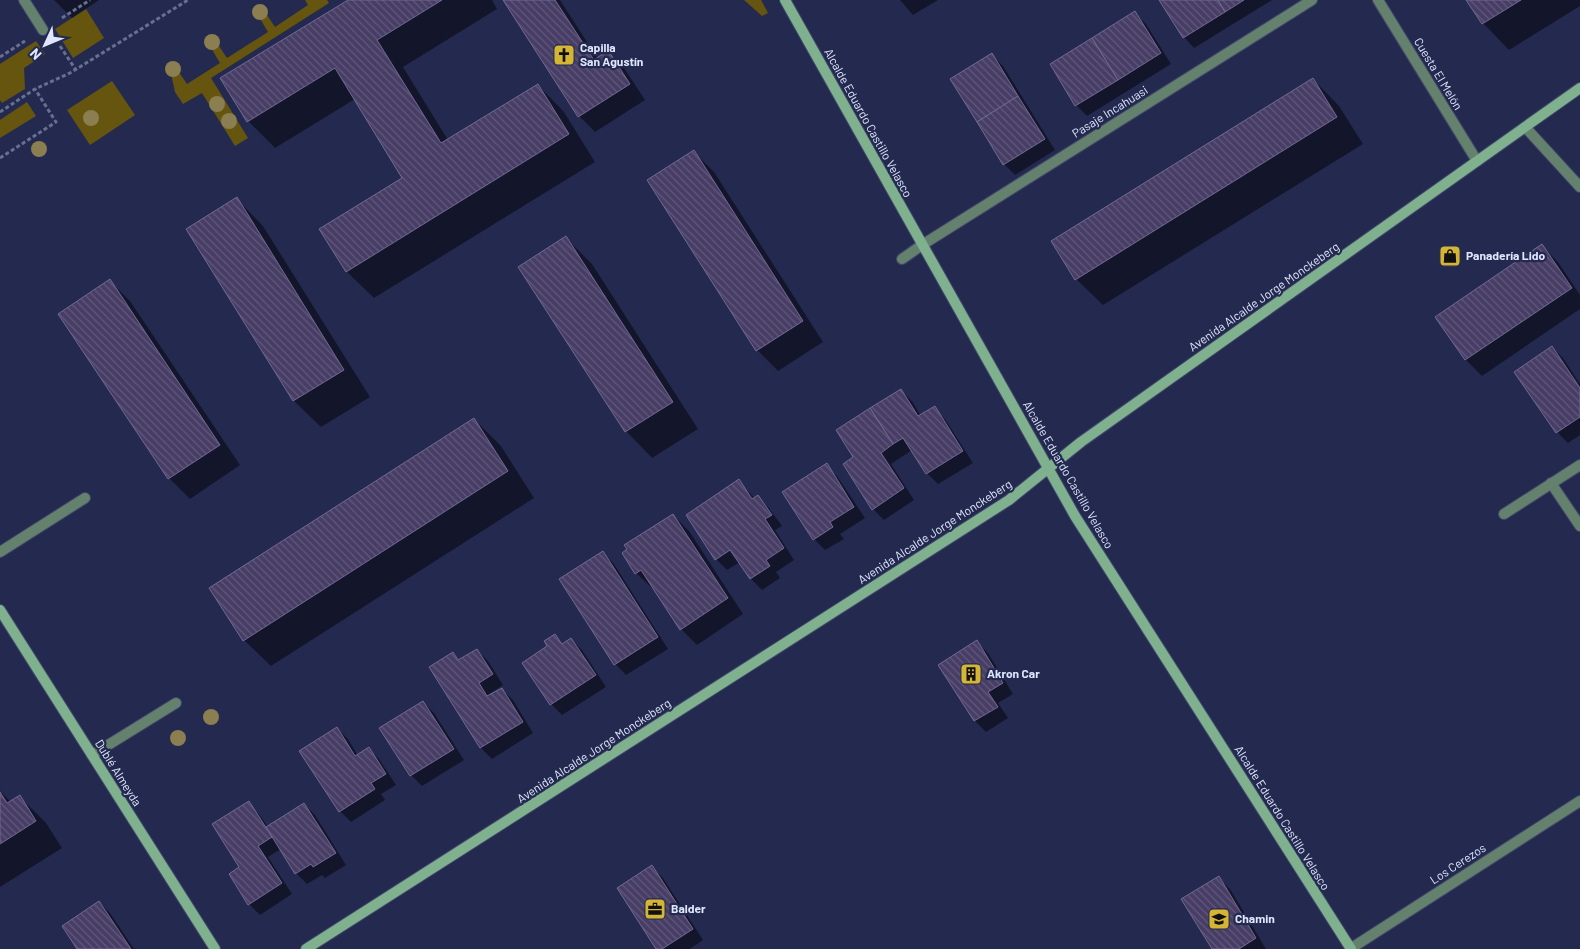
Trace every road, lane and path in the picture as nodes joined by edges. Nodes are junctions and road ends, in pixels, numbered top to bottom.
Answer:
1 (24, 0) edge
2 (188, 0) edge
3 (785, 0) edge
4 (1312, 0) edge
5 (1378, 0) edge
6 (43, 30) dead end
7 (56, 39) dead end
8 (76, 70) junction
9 (1580, 88) edge
10 (35, 89) junction
11 (0, 112) edge
12 (1525, 126) junction
13 (0, 158) edge
14 (1477, 161) junction
15 (1580, 187) edge
16 (922, 245) junction
17 (902, 259) dead end
18 (1580, 465) edge
19 (1048, 469) junction
20 (1551, 484) junction
21 (85, 498) dead end
22 (1504, 514) dead end
23 (1580, 526) edge
24 (0, 552) edge
25 (0, 610) edge
26 (176, 703) dead end
27 (92, 755) junction
28 (1580, 801) edge
29 (215, 949) edge
30 (306, 949) edge
31 (1351, 949) edge

1 - 6 street
2 - 8 path
3 - 16 main road, Alcalde Eduardo Castillo Velasco
4 - 16 street, Pasaje Incahuasi
5 - 14 street, Cuesta El Melón
7 - 8 path
8 - 10 path
9 - 12 main road, Avenida Alcalde Jorge Monckeberg
10 - 11 path
10 - 13 path
12 - 14 main road, Avenida Alcalde Jorge Monckeberg
12 - 15 street
14 - 19 main road, Avenida Alcalde Jorge Monckeberg
16 - 17 street, Pasaje Incahuasi
16 - 19 main road, Alcalde Eduardo Castillo Velasco
18 - 20 street
19 - 30 main road, Avenida Alcalde Jorge Monckeberg
19 - 31 main road, Alcalde Eduardo Castillo Velasco
20 - 22 street
20 - 23 street
21 - 24 street
25 - 27 main road, Dublé Almeyda
26 - 27 street
27 - 29 main road, Dublé Almeyda
28 - 31 street, Los Cerezos

